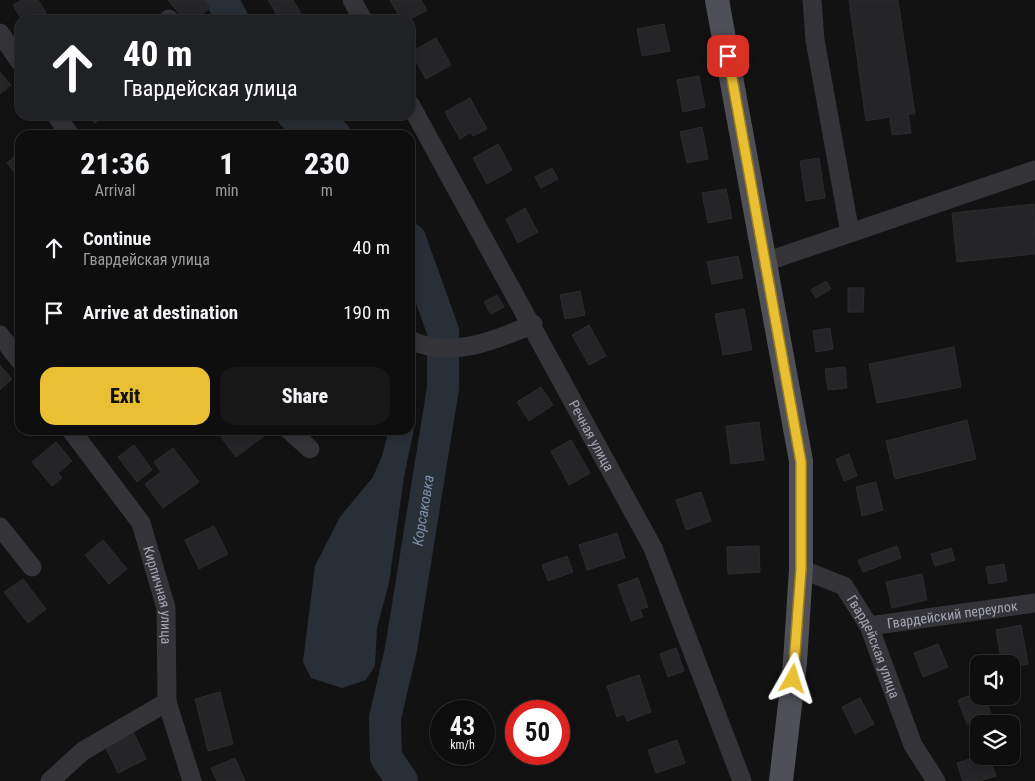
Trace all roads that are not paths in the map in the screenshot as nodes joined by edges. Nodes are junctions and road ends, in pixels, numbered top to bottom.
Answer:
1 (352, 0) edge
2 (718, 0) edge
3 (812, 0) edge
4 (360, 15) edge
5 (0, 33) edge
6 (15, 55) edge
7 (415, 113) edge
8 (1035, 170) edge
9 (850, 233) junction
10 (765, 262) junction
11 (533, 324) junction
12 (0, 334) edge
13 (415, 343) edge
14 (15, 354) edge
15 (75, 435) edge
16 (295, 435) edge
17 (310, 449) dead end
18 (0, 527) edge
19 (32, 567) dead end
20 (801, 569) junction
21 (1035, 603) edge
22 (869, 626) junction
23 (166, 702) junction
24 (50, 781) edge
25 (192, 781) edge
26 (742, 781) edge
27 (781, 781) edge
28 (936, 781) edge

1 - 4 street
2 - 10 main road
3 - 9 street
5 - 6 street
7 - 11 street, Речная улица
8 - 9 street
9 - 10 street
10 - 20 main road
11 - 13 street
11 - 26 street, Речная улица
12 - 14 street
15 - 23 street, Кирпичная улица
16 - 17 street
18 - 19 street
20 - 22 street, Гвардейская улица
20 - 27 main road
21 - 22 street, Гвардейский переулок
22 - 28 street, Гвардейская улица
23 - 24 street
23 - 25 street, Кирпичная улица

